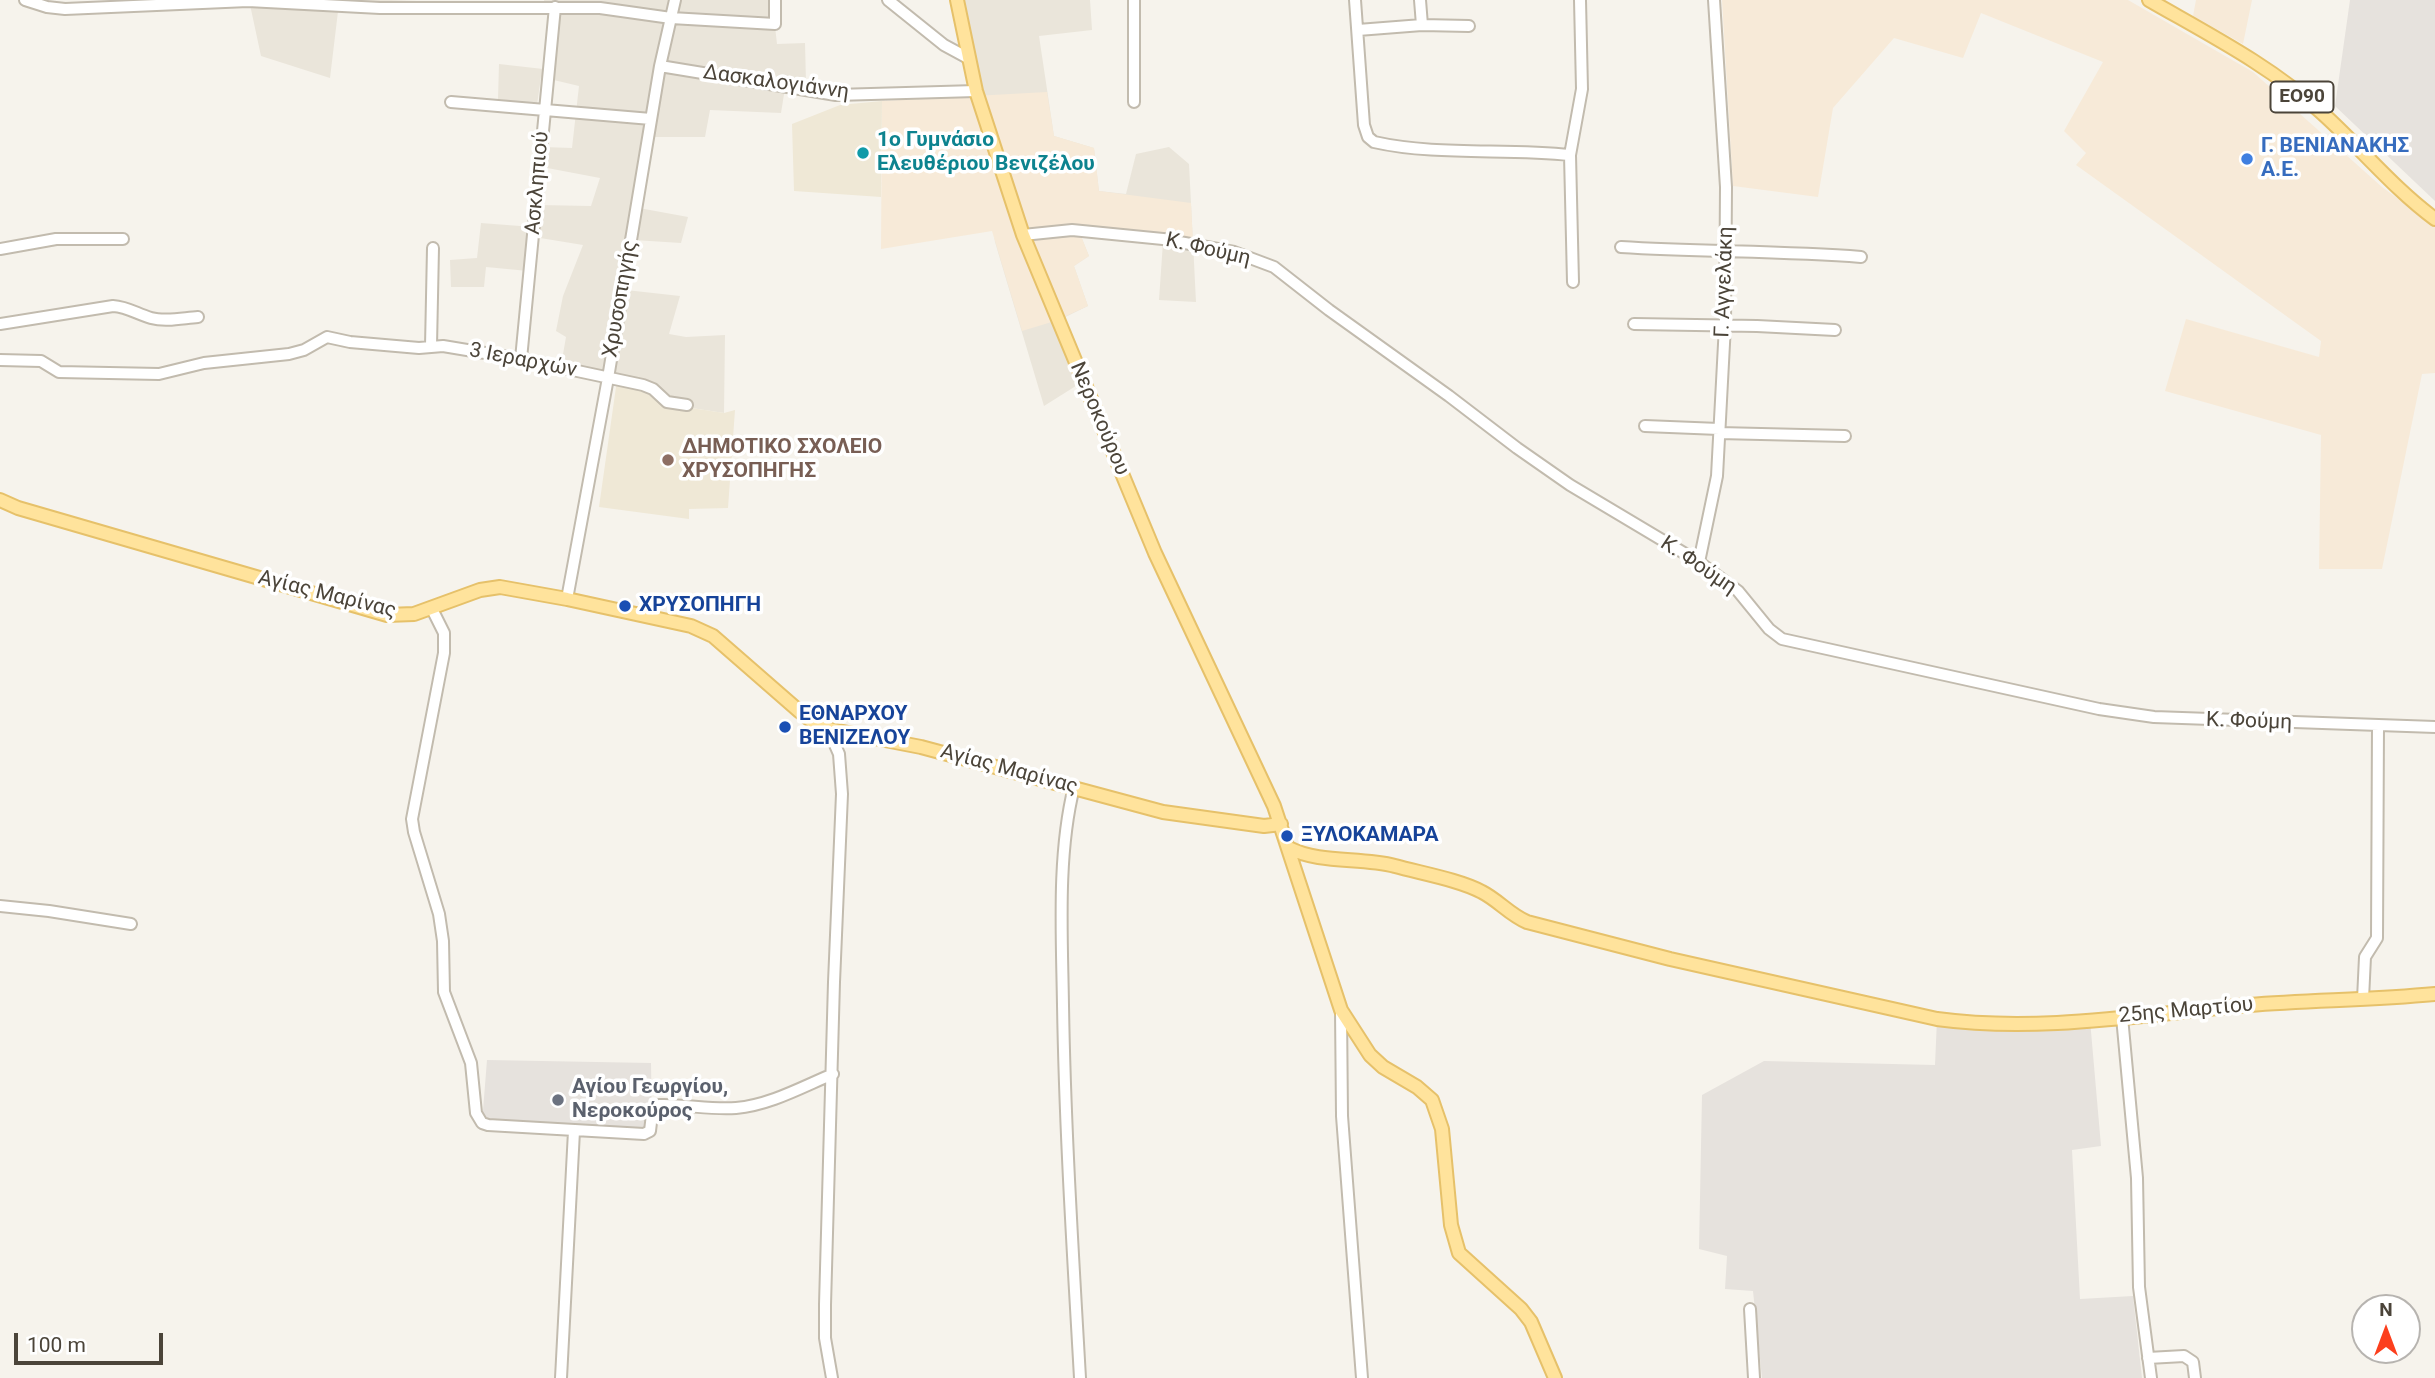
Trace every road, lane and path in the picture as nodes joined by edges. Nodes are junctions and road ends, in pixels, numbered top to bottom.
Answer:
1 (25, 0) edge
2 (248, 0) edge
3 (675, 0) edge
4 (775, 0) edge
5 (888, 0) edge
6 (957, 0) edge
7 (1134, 0) edge
8 (1355, 0) edge
9 (1420, 0) edge
10 (1580, 0) edge
11 (1714, 0) edge
12 (2149, 0) edge
13 (332, 3) edge
14 (484, 4) edge
15 (601, 4) edge
16 (555, 8) junction
17 (671, 18) junction
18 (1422, 25) junction
19 (1469, 26) dead end
20 (1358, 30) junction
21 (968, 58) junction
22 (660, 66) junction
23 (976, 91) junction
24 (451, 102) dead end
25 (1134, 102) dead end
26 (544, 109) junction
27 (651, 119) junction
28 (1570, 155) junction
29 (2435, 219) edge
30 (1023, 235) junction
31 (123, 239) dead end
32 (1622, 247) dead end
33 (0, 248) edge
34 (433, 248) dead end
35 (1726, 252) junction
36 (1861, 257) dead end
37 (1573, 282) dead end
38 (198, 317) dead end
39 (0, 324) edge
40 (1634, 324) dead end
41 (1725, 325) junction
42 (1835, 330) dead end
43 (434, 345) junction
44 (521, 359) junction
45 (0, 360) edge
46 (608, 378) junction
47 (687, 405) dead end
48 (1644, 426) dead end
49 (1719, 431) junction
50 (1845, 436) dead end
51 (0, 500) edge
52 (1699, 562) junction
53 (567, 599) junction
54 (432, 609) junction
55 (2378, 726) junction
56 (2435, 727) edge
57 (828, 729) junction
58 (1074, 787) junction
59 (1281, 824) junction
60 (1289, 848) junction
61 (0, 906) edge
62 (131, 924) dead end
63 (2435, 994) edge
64 (2363, 999) junction
65 (1341, 1010) junction
66 (2122, 1017) junction
67 (833, 1073) junction
68 (574, 1130) junction
69 (1749, 1308) dead end
70 (2148, 1358) junction
71 (561, 1378) edge
72 (832, 1378) edge
73 (1080, 1378) edge
74 (1362, 1378) edge
75 (1555, 1378) edge
76 (1755, 1378) edge
77 (2151, 1378) edge
78 (2195, 1378) edge

1 - 2 street
2 - 13 street
3 - 17 street, Χρυσοπηγής
4 - 17 street
5 - 21 street
6 - 21 main road, Νεροκούρου
7 - 25 street
8 - 20 street
9 - 18 street
10 - 28 street
11 - 35 street, Γ. Αγγελάκη
12 - 29 main road, ΕΟ90
13 - 14 street
14 - 16 street
15 - 16 street
15 - 17 street
16 - 26 street, Ασκληπιού
17 - 22 street, Χρυσοπηγής
18 - 19 street
18 - 20 street
20 - 28 street
21 - 23 main road, Νεροκούρου
22 - 23 street, Δασκαλογιάννη
22 - 27 street, Χρυσοπηγής
23 - 30 main road, Νεροκούρου
24 - 26 street
26 - 27 street
26 - 44 street, Ασκληπιού
27 - 46 street, Χρυσοπηγής
28 - 37 street
30 - 52 street, Κ. Φούμη
30 - 59 main road, Νεροκούρου
31 - 33 street
32 - 35 street
34 - 43 street
35 - 36 street
35 - 41 street, Γ. Αγγελάκη
38 - 39 street
40 - 41 street
41 - 42 street
41 - 49 street, Γ. Αγγελάκη
43 - 44 street, 3 Ιεραρχών
43 - 45 street, 3 Ιεραρχών
44 - 46 street, 3 Ιεραρχών
46 - 47 street, 3 Ιεραρχών
46 - 53 street, Χρυσοπηγής
48 - 49 street
49 - 50 street
49 - 52 street, Γ. Αγγελάκη
51 - 54 main road, Αγίας Μαρίνας
52 - 55 street, Κ. Φούμη
53 - 54 main road, Αγίας Μαρίνας
53 - 57 main road, Αγίας Μαρίνας
54 - 68 street
55 - 56 street, Κ. Φούμη
55 - 64 street
57 - 58 main road, Αγίας Μαρίνας
57 - 67 street
58 - 59 main road, Αγίας Μαρίνας
58 - 73 street
59 - 60 main road, Νεροκούρου
60 - 65 main road, Νεροκούρου
60 - 66 main road, 25ης Μαρτίου
61 - 62 street
63 - 64 main road, 25ης Μαρτίου
64 - 66 main road, 25ης Μαρτίου
65 - 74 street
65 - 75 main road, Νεροκούρου
66 - 70 street
67 - 68 street
67 - 72 street
68 - 71 street
69 - 76 street
70 - 77 street
70 - 78 street

